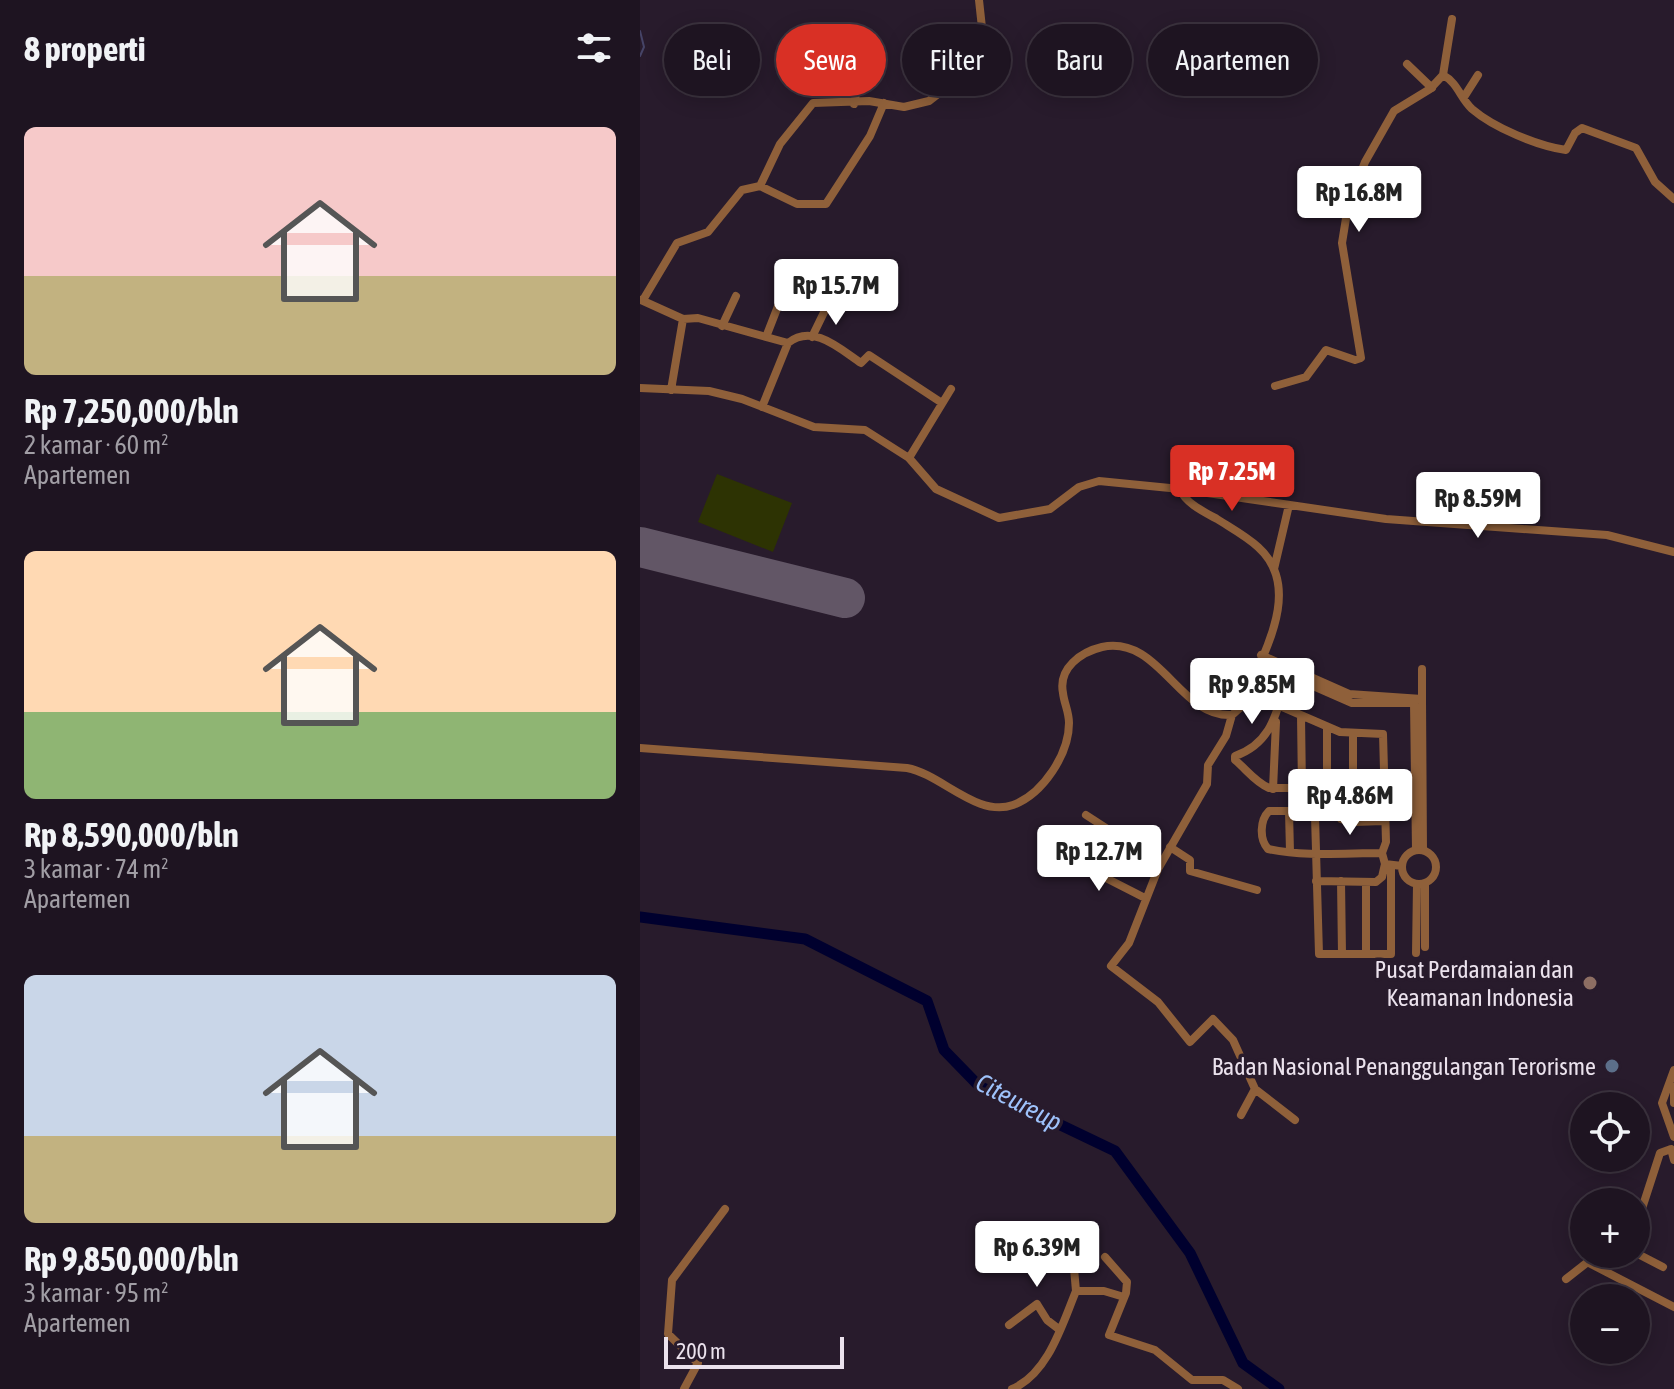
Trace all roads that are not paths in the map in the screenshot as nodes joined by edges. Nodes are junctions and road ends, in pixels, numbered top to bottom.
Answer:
1 (979, 0) edge
2 (1452, 19) dead end
3 (1407, 64) dead end
4 (1443, 75) junction
5 (1478, 75) dead end
6 (1432, 88) junction
7 (855, 96) edge
8 (1464, 97) junction
9 (884, 103) junction
10 (854, 104) junction
11 (760, 186) junction
12 (1674, 199) edge
13 (736, 296) dead end
14 (641, 300) edge
15 (829, 302) junction
16 (847, 307) dead end
17 (683, 319) junction
18 (722, 326) junction
19 (766, 337) junction
20 (812, 337) junction
21 (788, 343) junction
22 (1275, 386) dead end
23 (640, 388) edge
24 (951, 389) dead end
25 (671, 390) junction
26 (942, 403) junction
27 (762, 407) junction
28 (909, 458) junction
29 (1180, 489) junction
30 (1289, 505) junction
31 (1674, 552) edge
32 (1274, 569) junction
33 (1260, 658) junction
34 (1422, 669) dead end
35 (1289, 672) junction
36 (1422, 699) junction
37 (1280, 706) junction
38 (1232, 715) junction
39 (1301, 716) junction
40 (1276, 721) junction
41 (1327, 729) junction
42 (1353, 734) junction
43 (640, 748) edge
44 (1250, 751) junction
45 (1250, 771) junction
46 (1341, 788) junction
47 (1353, 788) junction
48 (1273, 789) junction
49 (1302, 789) junction
50 (1327, 789) junction
51 (1289, 811) junction
52 (1086, 815) dead end
53 (1383, 821) junction
54 (1354, 822) junction
55 (1107, 830) junction
56 (1170, 847) junction
57 (1140, 850) dead end
58 (1419, 850) junction
59 (1290, 852) junction
60 (1317, 852) junction
61 (1382, 853) junction
62 (1078, 855) dead end
63 (1086, 863) junction
64 (1388, 865) junction
65 (1402, 866) junction
66 (1316, 881) junction
67 (1341, 881) junction
68 (1366, 882) junction
69 (1421, 883) junction
70 (1257, 890) dead end
71 (1145, 898) junction
72 (1425, 947) dead end
73 (1366, 953) junction
74 (1416, 953) dead end
75 (1342, 954) junction
76 (1674, 1070) edge
77 (1674, 1087) edge
78 (1255, 1089) junction
79 (1674, 1103) edge
80 (1241, 1115) dead end
81 (1295, 1120) dead end
82 (1674, 1137) edge
83 (1674, 1160) edge
84 (1649, 1188) edge
85 (725, 1209) dead end
86 (1105, 1257) dead end
87 (1650, 1260) edge
88 (1057, 1265) dead end
89 (1663, 1267) dead end
90 (1580, 1268) edge
91 (1599, 1268) edge
92 (1566, 1279) dead end
93 (1076, 1291) junction
94 (1124, 1297) junction
95 (1674, 1307) edge
96 (1009, 1325) dead end
97 (1060, 1330) junction
98 (684, 1389) edge
99 (1012, 1389) edge
100 (1238, 1389) edge

1 - 9 street
2 - 4 street
3 - 6 street
4 - 6 street
4 - 8 street
5 - 8 street
6 - 22 street
7 - 10 street
8 - 12 street
9 - 10 street
9 - 11 street
10 - 11 street
11 - 14 street
13 - 18 street
14 - 17 street
15 - 16 street
15 - 19 street
15 - 20 street
17 - 18 street
17 - 25 street
18 - 19 street
19 - 21 street
20 - 21 street
20 - 26 street
21 - 27 street
23 - 25 street
24 - 26 street
25 - 27 street
26 - 28 street
27 - 28 street
28 - 29 street
29 - 30 street
29 - 32 street
30 - 31 street
30 - 32 street
32 - 33 street
33 - 35 street
33 - 38 street
34 - 36 street
35 - 36 street
35 - 37 street
35 - 58 street
36 - 58 street
37 - 39 street
37 - 40 street
38 - 43 street
38 - 56 street
39 - 41 street
39 - 49 street
40 - 44 street
40 - 48 street
41 - 42 street
41 - 50 street
42 - 47 street
42 - 53 street
44 - 45 street
44 - 45 street
45 - 48 street
46 - 47 street
46 - 50 street
46 - 54 street
47 - 54 street
48 - 49 street
49 - 50 street
51 - 59 street
51 - 59 street
51 - 60 street
52 - 55 street
53 - 54 street
53 - 61 street
55 - 57 street
55 - 63 street
56 - 70 street
56 - 71 street
58 - 65 street
58 - 69 street
59 - 60 street
60 - 61 street
60 - 66 street
61 - 64 street
62 - 63 street
63 - 71 street
64 - 65 street
64 - 68 street
64 - 73 street
65 - 69 street
66 - 67 street
66 - 75 street
67 - 68 street
67 - 75 street
68 - 73 street
69 - 72 street
69 - 74 street
71 - 78 street
73 - 75 street
76 - 82 street
77 - 79 street
78 - 80 street
78 - 81 street
83 - 84 street
85 - 98 street
86 - 94 street
87 - 89 street
88 - 93 street
90 - 92 street
91 - 95 street
93 - 94 street
93 - 97 street
94 - 100 street
96 - 97 street
97 - 99 street

